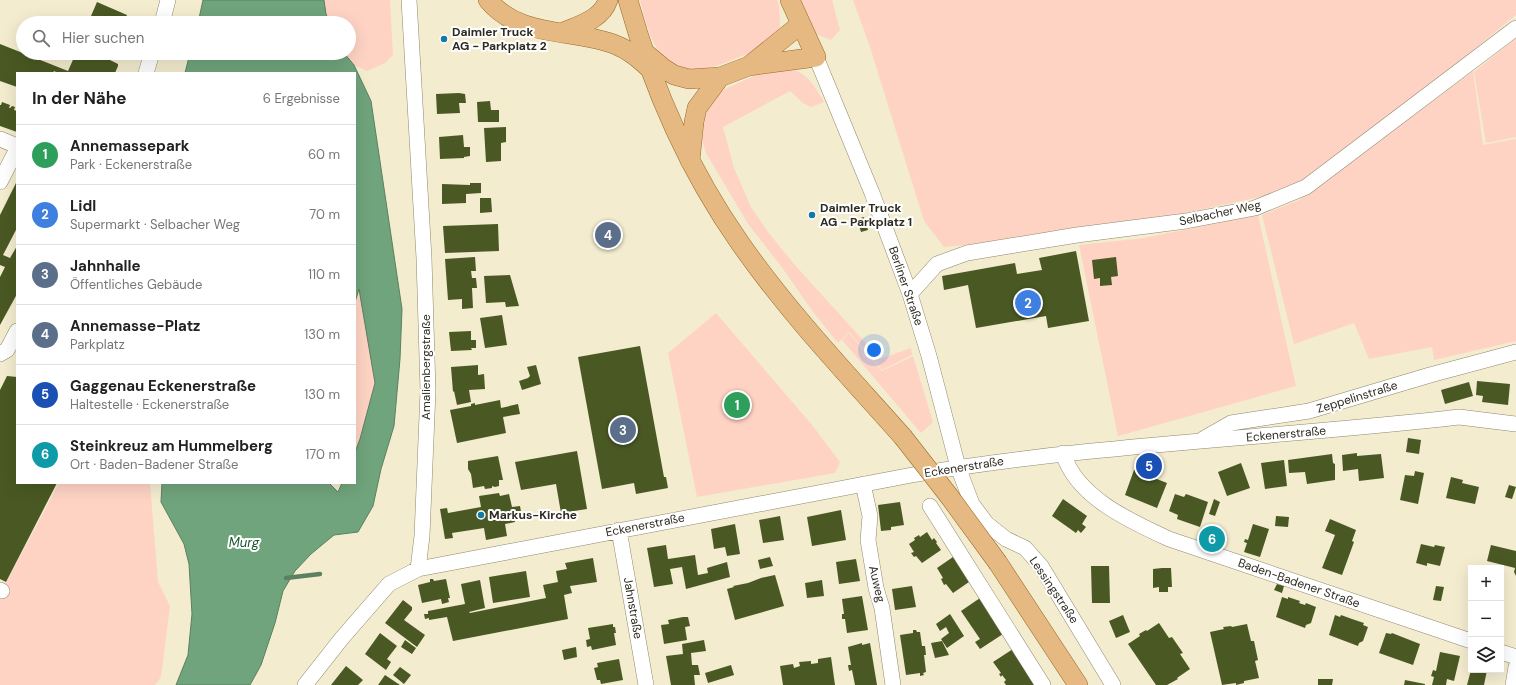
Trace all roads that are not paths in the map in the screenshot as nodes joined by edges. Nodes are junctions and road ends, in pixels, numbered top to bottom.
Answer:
1 (168, 0) edge
2 (409, 0) edge
3 (488, 0) edge
4 (608, 0) edge
5 (628, 0) edge
6 (790, 0) edge
7 (164, 16) edge
8 (801, 24) junction
9 (1516, 28) edge
10 (564, 32) junction
11 (816, 57) junction
12 (150, 60) edge
13 (647, 60) junction
14 (749, 66) junction
15 (146, 72) edge
16 (720, 77) junction
17 (0, 139) edge
18 (16, 147) edge
19 (16, 150) edge
20 (690, 161) junction
21 (0, 182) edge
22 (910, 294) junction
23 (16, 333) edge
24 (1516, 352) edge
25 (0, 354) edge
26 (1516, 424) edge
27 (1199, 442) junction
28 (1063, 454) junction
29 (958, 467) junction
30 (863, 484) junction
31 (930, 506) dead end
32 (619, 530) junction
33 (418, 568) junction
34 (1468, 640) edge
35 (1504, 653) edge
36 (1516, 657) edge
37 (1516, 667) edge
38 (304, 685) edge
39 (646, 685) edge
40 (893, 685) edge
41 (1043, 685) edge
42 (1078, 685) edge
43 (1113, 685) edge
44 (1512, 685) edge

1 - 7 street
2 - 33 street, Amalienbergstraße
3 - 10 main road
4 - 10 main road
5 - 13 main road
6 - 8 main road, Berliner Straße
8 - 11 main road, Berliner Straße
8 - 14 main road
9 - 22 street, Selbacher Weg
10 - 13 main road
11 - 14 main road
11 - 22 street, Berliner Straße
12 - 15 street
13 - 16 main road
13 - 20 main road
14 - 16 main road
16 - 20 main road
17 - 18 street
19 - 21 street
20 - 42 main road, bridge
22 - 29 street, Berliner Straße
23 - 25 street
24 - 27 street, Zeppelinstraße
26 - 27 street, Eckenerstraße
27 - 28 street, Eckenerstraße
28 - 29 street, Eckenerstraße
28 - 34 street, Baden-Badener Straße
29 - 30 street, Eckenerstraße
29 - 43 street, Lessingstraße
30 - 32 street, Eckenerstraße
30 - 40 street, Auweg
31 - 41 street
32 - 33 street, Eckenerstraße
32 - 39 street, Jahnstraße
33 - 38 street
35 - 36 street
37 - 44 street

